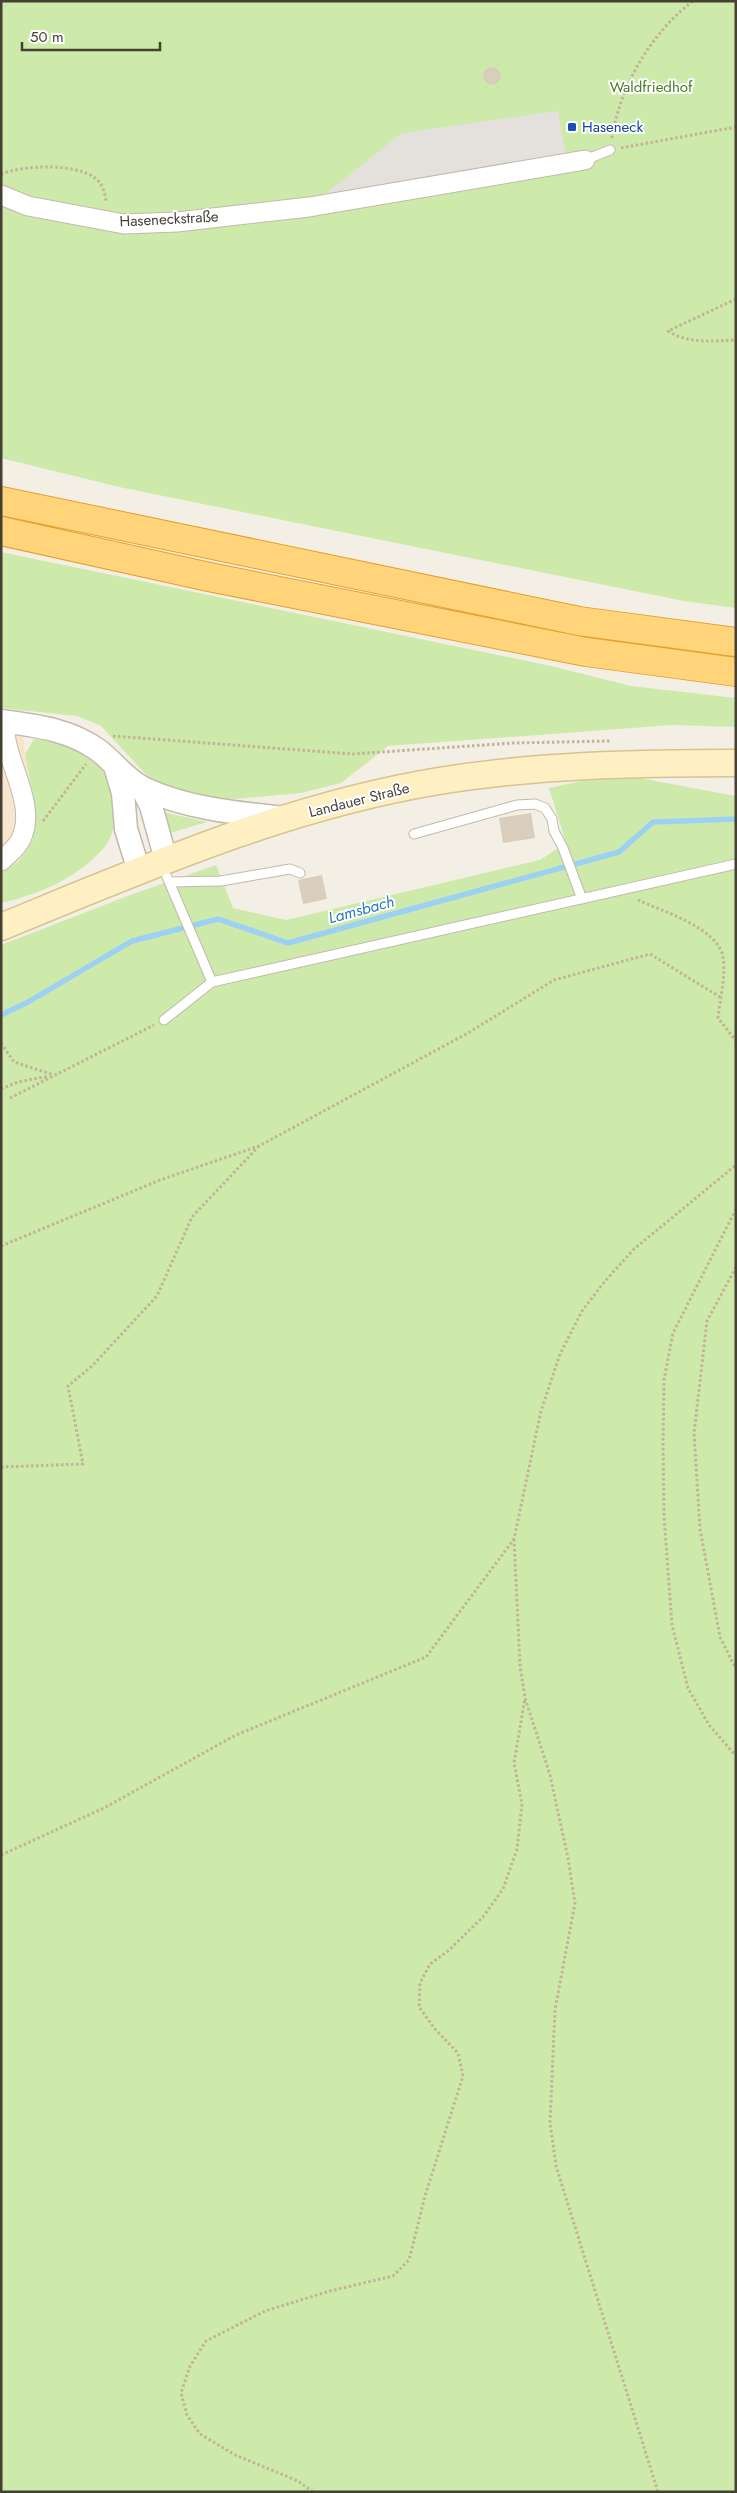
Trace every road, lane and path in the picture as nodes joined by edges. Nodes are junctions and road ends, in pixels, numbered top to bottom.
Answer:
1 (693, 1) edge
2 (736, 126) edge
3 (610, 150) junction
4 (585, 160) joint
5 (1, 174) edge
6 (1, 195) edge
7 (104, 221) junction
8 (736, 299) edge
9 (736, 340) edge
10 (1, 501) edge
11 (1, 531) edge
12 (736, 642) edge
13 (736, 672) edge
14 (3, 722) edge
15 (620, 741) dead end
16 (98, 749) junction
17 (736, 763) edge
18 (115, 766) junction
19 (142, 788) junction
20 (288, 818) junction
21 (414, 834) dead end
22 (21, 839) junction
23 (1, 861) edge
24 (736, 864) edge
25 (159, 869) junction
26 (300, 873) dead end
27 (620, 892) junction
28 (582, 900) junction
29 (1, 927) edge
30 (212, 982) junction
31 (720, 998) junction
32 (164, 1020) joint
33 (736, 1041) edge
34 (1, 1042) edge
35 (54, 1074) junction
36 (1, 1089) edge
37 (10, 1098) dead end
38 (259, 1146) junction
39 (736, 1165) edge
40 (736, 1209) edge
41 (1, 1246) edge
42 (736, 1267) edge
43 (1, 1466) edge
44 (514, 1539) junction
45 (736, 1669) edge
46 (525, 1698) junction
47 (736, 1756) edge
48 (1, 1855) edge
49 (314, 2492) edge
50 (658, 2492) edge

1 - 3 path
2 - 3 path
3 - 4 lane
4 - 7 street, Haseneckstraße
5 - 7 path
6 - 7 street, Haseneckstraße
8 - 9 path
10 - 12 highway
11 - 13 highway
14 - 16 street
14 - 22 street
15 - 16 path
16 - 18 street
16 - 22 path
17 - 20 main road, Landauer Straße
18 - 19 street
18 - 25 street
19 - 20 street
19 - 25 street
20 - 25 main road, Landauer Straße
21 - 28 lane
22 - 23 street
24 - 27 lane
25 - 26 lane
25 - 29 main road, Landauer Straße
25 - 30 lane
27 - 28 lane
27 - 31 path
28 - 30 lane
30 - 32 lane
31 - 33 path
31 - 38 path
32 - 35 path
34 - 35 path
35 - 36 path
35 - 37 path
38 - 41 path
38 - 43 path
39 - 44 path
40 - 47 path
42 - 45 path
44 - 46 path
44 - 48 path
46 - 49 path
46 - 50 path

